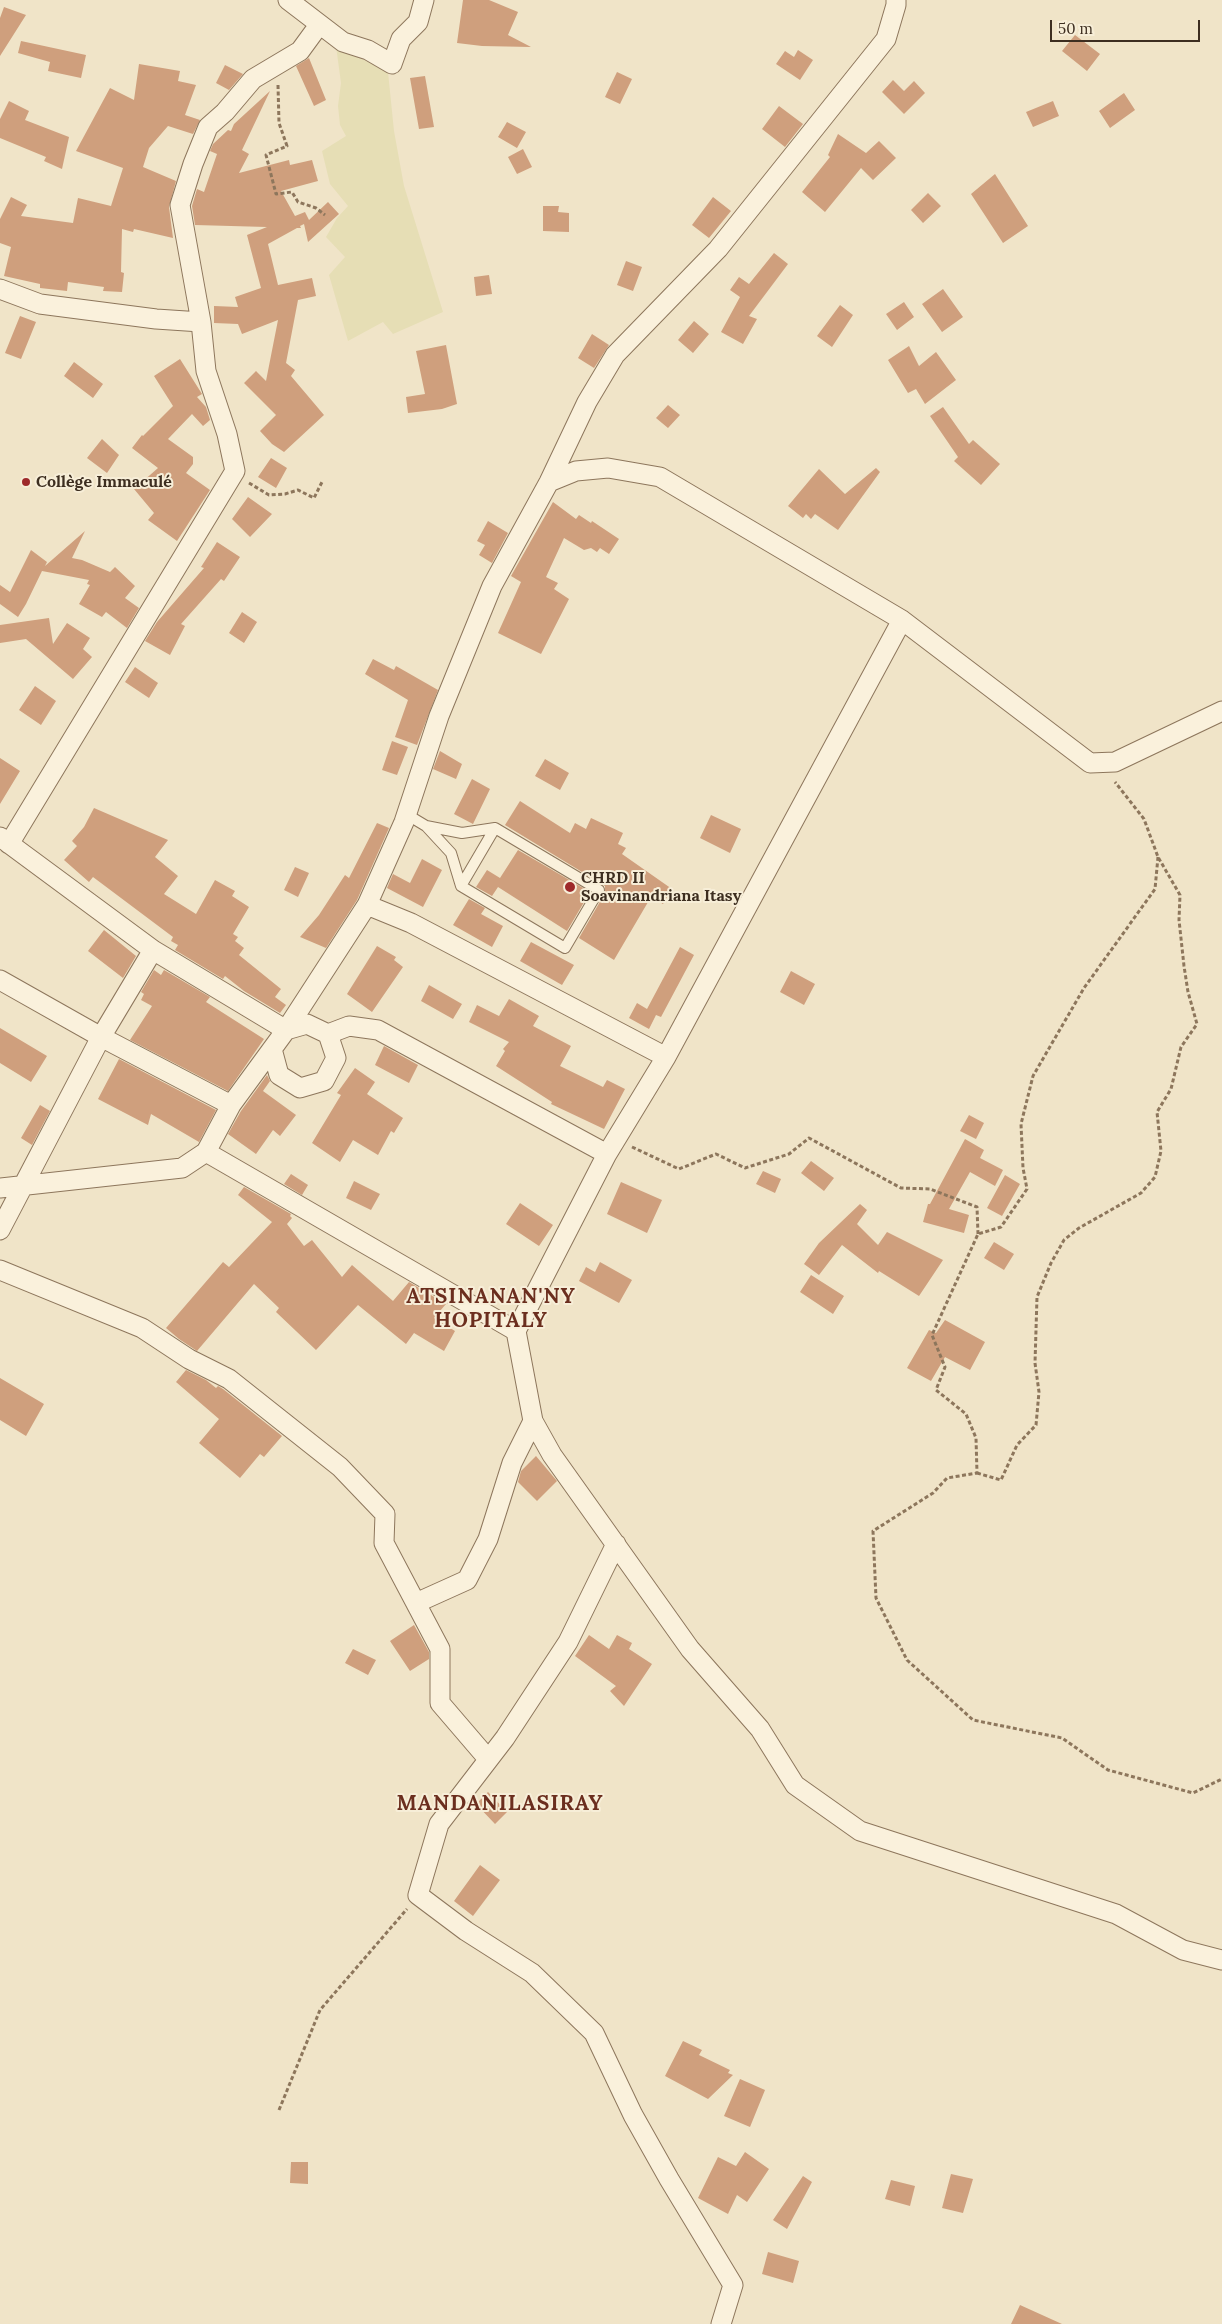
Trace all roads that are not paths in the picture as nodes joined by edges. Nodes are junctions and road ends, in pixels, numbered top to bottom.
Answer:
1 (288, 0) edge
2 (424, 0) edge
3 (896, 0) edge
4 (320, 26) junction
5 (0, 289) edge
6 (201, 322) junction
7 (549, 482) junction
8 (902, 620) junction
9 (1222, 711) edge
10 (406, 814) junction
11 (426, 826) junction
12 (495, 828) junction
13 (5, 841) edge
14 (461, 886) junction
15 (367, 905) junction
16 (153, 950) junction
17 (0, 980) edge
18 (286, 1030) junction
19 (328, 1034) junction
20 (101, 1037) junction
21 (272, 1049) junction
22 (666, 1057) junction
23 (231, 1105) junction
24 (612, 1147) junction
25 (206, 1152) junction
26 (22, 1185) junction
27 (0, 1188) edge
28 (0, 1230) edge
29 (0, 1270) edge
30 (516, 1330) junction
31 (533, 1421) junction
32 (616, 1544) junction
33 (416, 1603) junction
34 (488, 1759) junction
35 (1222, 1960) edge
36 (721, 2324) edge

1 - 4 street
2 - 4 street
3 - 7 street
4 - 6 street
5 - 6 street
6 - 13 street
7 - 8 street
7 - 10 street
8 - 9 street
8 - 22 street
10 - 11 lane
10 - 15 street
11 - 12 lane
11 - 14 lane
12 - 14 lane
12 - 14 lane
13 - 16 street
15 - 18 street
15 - 22 street
16 - 18 street
16 - 20 street
17 - 20 street
18 - 19 street
18 - 21 street
19 - 21 street
19 - 24 street
20 - 23 street
20 - 26 street
21 - 23 street
22 - 24 street
23 - 25 street
24 - 30 street
25 - 26 street
25 - 30 street
26 - 27 street
26 - 28 street
29 - 33 street
30 - 31 street
31 - 32 street
31 - 33 street
32 - 34 street
32 - 35 street
33 - 34 street
34 - 36 street

